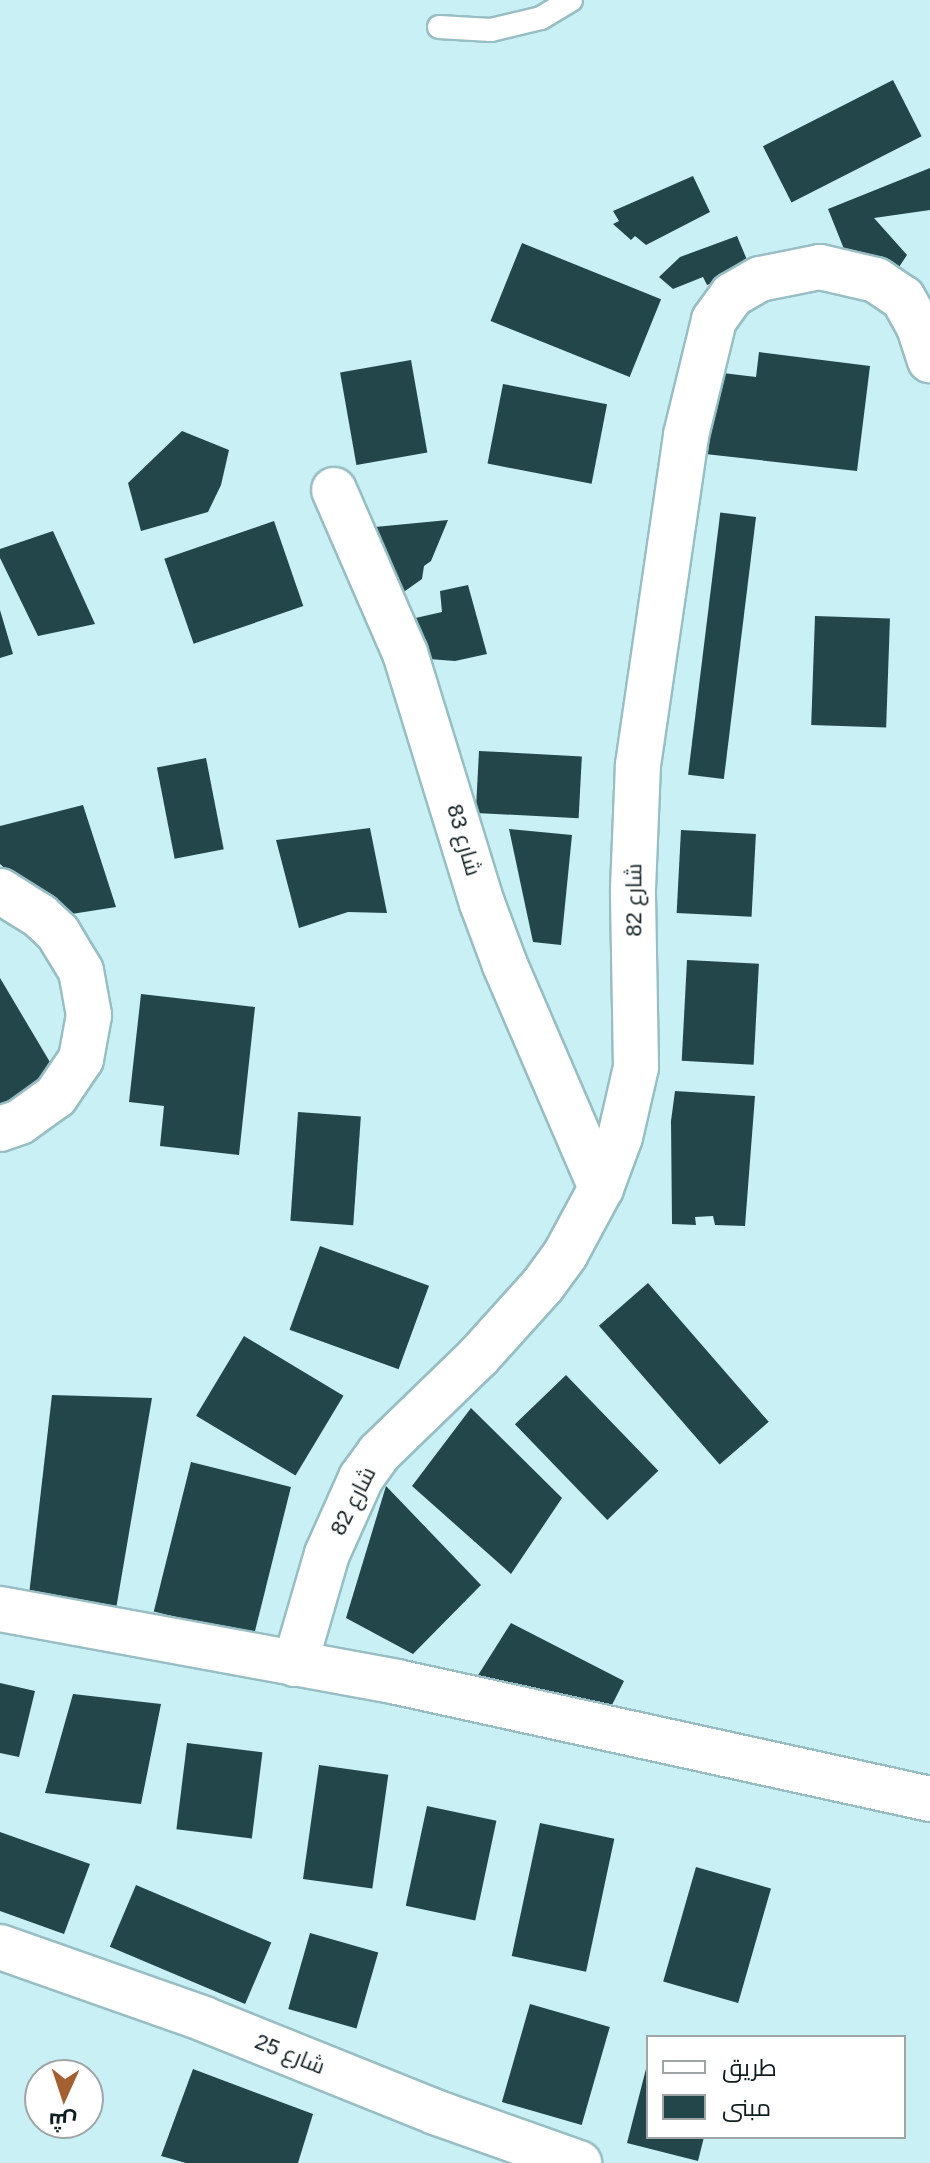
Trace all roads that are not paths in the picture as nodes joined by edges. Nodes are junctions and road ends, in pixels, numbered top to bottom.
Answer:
1 (571, 0) edge
2 (439, 27) dead end
3 (930, 360) edge
4 (334, 490) dead end
5 (0, 891) edge
6 (0, 1129) edge
7 (601, 1188) junction
8 (0, 1609) edge
9 (295, 1664) junction
10 (930, 1799) edge
11 (0, 1947) edge
12 (579, 2163) edge

1 - 2 lane
3 - 7 street, شارع 82
4 - 7 street, شارع 83
5 - 6 street
7 - 9 street, شارع 82
8 - 9 street
9 - 10 street
11 - 12 street, شارع 25

